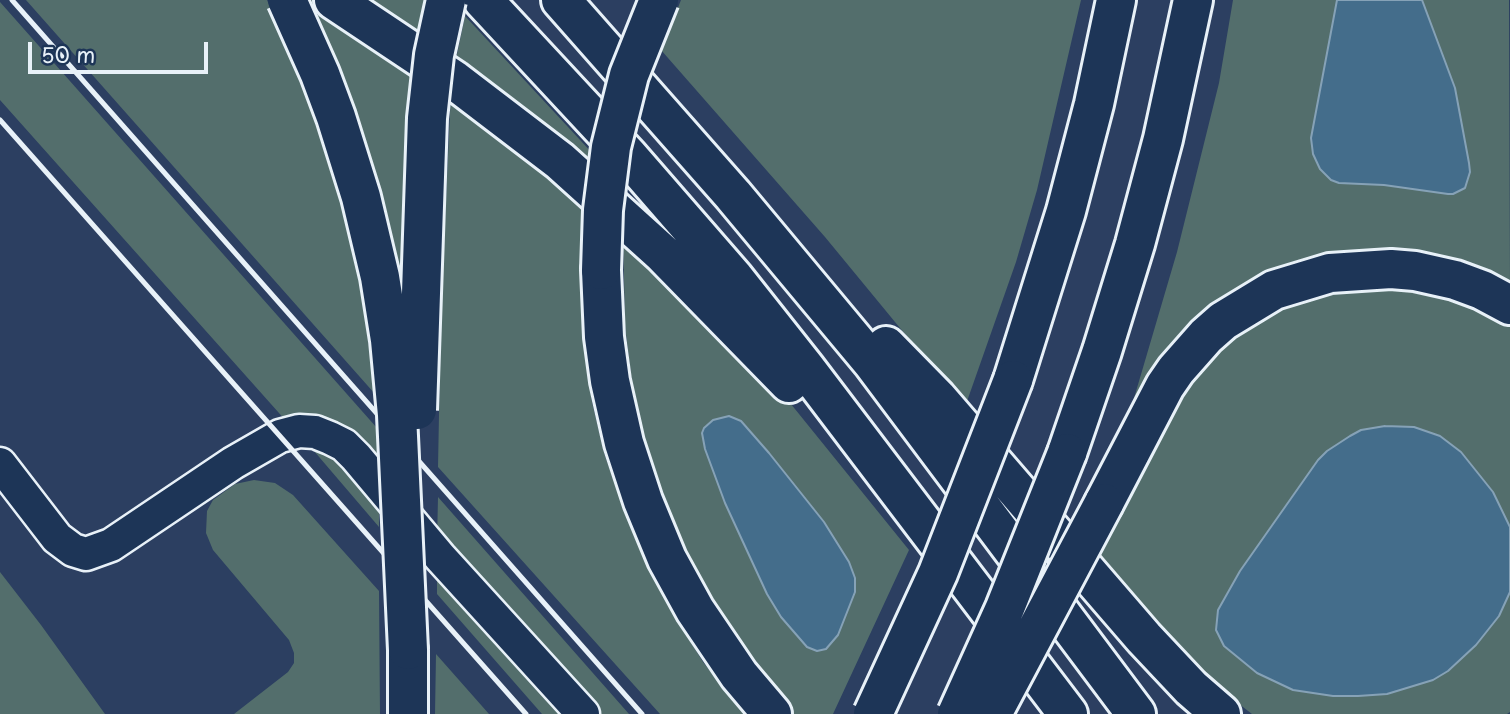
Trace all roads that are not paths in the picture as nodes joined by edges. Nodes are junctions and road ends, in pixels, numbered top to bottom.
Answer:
1 (287, 0) edge
2 (334, 0) edge
3 (446, 0) edge
4 (483, 0) edge
5 (561, 0) edge
6 (659, 0) edge
7 (1116, 0) edge
8 (1193, 0) edge
9 (696, 153) junction
10 (1510, 305) edge
11 (0, 464) edge
12 (917, 517) junction
13 (408, 650) junction
14 (408, 714) edge
15 (583, 714) edge
16 (772, 714) edge
17 (873, 714) edge
18 (957, 714) edge
19 (992, 714) edge
20 (1068, 714) edge
21 (1136, 714) edge
22 (1221, 714) edge

1 - 13 highway, bridge
2 - 12 highway
3 - 13 highway, bridge
4 - 12 highway
5 - 9 highway
6 - 16 highway, bridge
7 - 17 highway, bridge
8 - 18 highway, bridge
9 - 21 highway
9 - 22 highway
10 - 19 highway, bridge
11 - 15 lane
12 - 20 highway
13 - 14 highway

